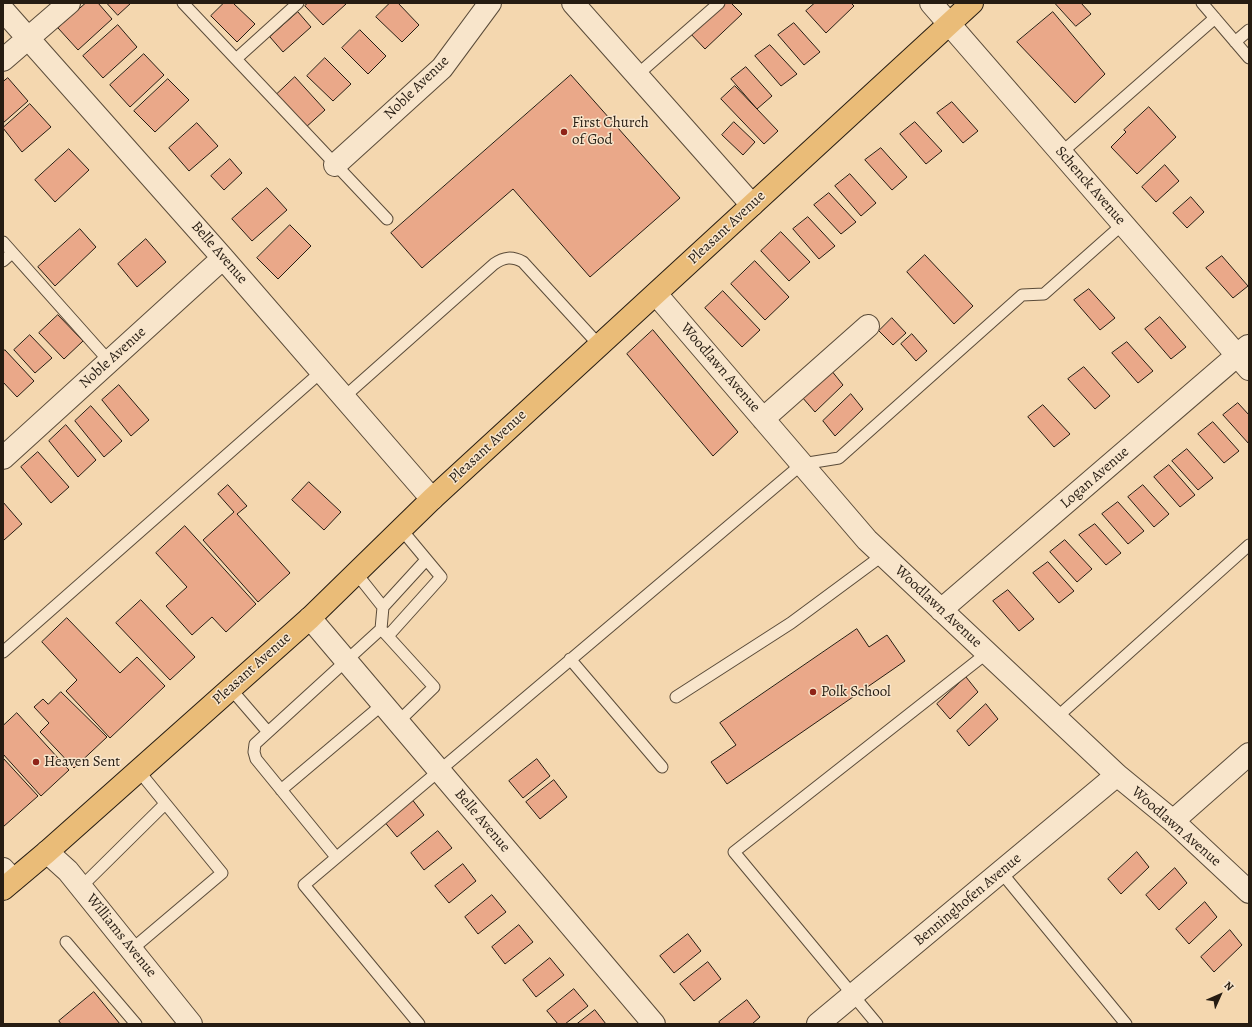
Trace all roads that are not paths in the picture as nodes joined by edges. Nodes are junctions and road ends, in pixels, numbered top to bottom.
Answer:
1 (69, 3) edge
2 (183, 3) edge
3 (298, 3) edge
4 (490, 3) edge
5 (573, 3) edge
6 (719, 3) edge
7 (931, 3) edge
8 (972, 3) edge
9 (1202, 3) edge
10 (3, 10) edge
11 (1215, 18) junction
12 (949, 24) junction
13 (1249, 30) edge
14 (27, 39) junction
15 (1235, 42) junction
16 (1249, 58) edge
17 (236, 59) junction
18 (3, 60) edge
19 (637, 75) junction
20 (1061, 152) junction
21 (335, 165) junction
22 (752, 205) junction
23 (387, 219) dead end
24 (1123, 224) junction
25 (3, 242) edge
26 (12, 253) junction
27 (223, 258) junction
28 (3, 261) edge
29 (656, 294) junction
30 (868, 326) dead end
31 (599, 345) junction
32 (1245, 357) edge
33 (109, 361) junction
34 (321, 372) junction
35 (343, 398) junction
36 (763, 419) junction
37 (3, 458) edge
38 (802, 464) junction
39 (432, 499) junction
40 (401, 529) junction
41 (1249, 545) edge
42 (883, 555) junction
43 (426, 560) junction
44 (356, 573) junction
45 (383, 607) junction
46 (942, 610) junction
47 (310, 618) junction
48 (384, 633) junction
49 (4, 650) edge
50 (987, 653) junction
51 (570, 659) junction
52 (347, 661) junction
53 (230, 688) junction
54 (676, 698) dead end
55 (383, 704) junction
56 (1056, 718) junction
57 (398, 722) junction
58 (268, 732) junction
59 (1249, 754) edge
60 (662, 767) dead end
61 (138, 770) junction
62 (439, 770) junction
63 (1117, 775) junction
64 (281, 790) junction
65 (165, 804) junction
66 (1173, 820) junction
67 (47, 852) junction
68 (336, 857) junction
69 (1001, 872) junction
70 (6, 879) edge
71 (81, 887) junction
72 (1249, 892) edge
73 (66, 942) dead end
74 (132, 950) junction
75 (853, 995) junction
76 (136, 1024) edge
77 (191, 1024) edge
78 (419, 1024) edge
79 (654, 1024) edge
80 (818, 1024) edge
81 (877, 1024) edge
82 (1126, 1024) edge

1 - 14 street
2 - 17 lane
3 - 17 lane
4 - 21 street, Noble Avenue
5 - 19 street
6 - 19 lane
7 - 12 street, Schenck Avenue
8 - 12 main road, Pleasant Avenue
9 - 11 lane
10 - 14 street, Belle Avenue
11 - 15 lane
11 - 20 lane
12 - 20 street, Schenck Avenue
12 - 22 main road, Pleasant Avenue
13 - 15 lane
14 - 18 street
14 - 27 street, Belle Avenue
15 - 16 lane
17 - 21 lane
19 - 22 street
20 - 24 street, Schenck Avenue
21 - 23 lane
22 - 29 main road, Pleasant Avenue
24 - 32 street, Schenck Avenue
24 - 38 lane
25 - 26 lane
26 - 28 lane
26 - 33 lane
27 - 33 street, Noble Avenue
27 - 34 street, Belle Avenue
29 - 31 main road, Pleasant Avenue
29 - 36 street, Woodlawn Avenue
30 - 36 street
31 - 35 lane
31 - 39 main road, Pleasant Avenue
32 - 46 street, Logan Avenue
33 - 37 street, Noble Avenue
34 - 35 street, Belle Avenue
34 - 49 lane
35 - 39 street, Belle Avenue
36 - 38 street, Woodlawn Avenue
38 - 42 street, Woodlawn Avenue
38 - 51 lane
39 - 40 main road, Pleasant Avenue
40 - 43 lane
40 - 44 main road, Pleasant Avenue
41 - 56 lane
42 - 46 street, Woodlawn Avenue
42 - 54 lane
43 - 45 lane
43 - 48 lane
44 - 45 lane
44 - 47 main road, Pleasant Avenue
45 - 48 lane
46 - 50 street, Woodlawn Avenue
47 - 52 street, Belle Avenue
47 - 53 main road, Pleasant Avenue
48 - 52 lane
48 - 57 lane
50 - 56 street, Woodlawn Avenue
50 - 75 lane
51 - 60 lane
51 - 62 lane
52 - 55 street, Belle Avenue
52 - 58 lane
53 - 58 lane
53 - 61 main road, Pleasant Avenue
55 - 57 street, Belle Avenue
55 - 64 lane
56 - 63 street, Woodlawn Avenue
57 - 62 street, Belle Avenue
58 - 64 lane
59 - 66 street
61 - 65 lane
61 - 67 main road, Pleasant Avenue
62 - 68 lane
62 - 79 street, Belle Avenue
63 - 66 street, Woodlawn Avenue
63 - 69 street, Benninghofen Avenue
64 - 68 lane
65 - 71 lane
65 - 74 lane
66 - 72 street, Woodlawn Avenue
67 - 70 main road, Pleasant Avenue
67 - 71 street, Williams Avenue
68 - 78 lane
69 - 75 street, Benninghofen Avenue
69 - 82 lane
71 - 74 street, Williams Avenue
73 - 76 lane
74 - 77 street, Williams Avenue
75 - 80 street, Benninghofen Avenue
75 - 81 lane

